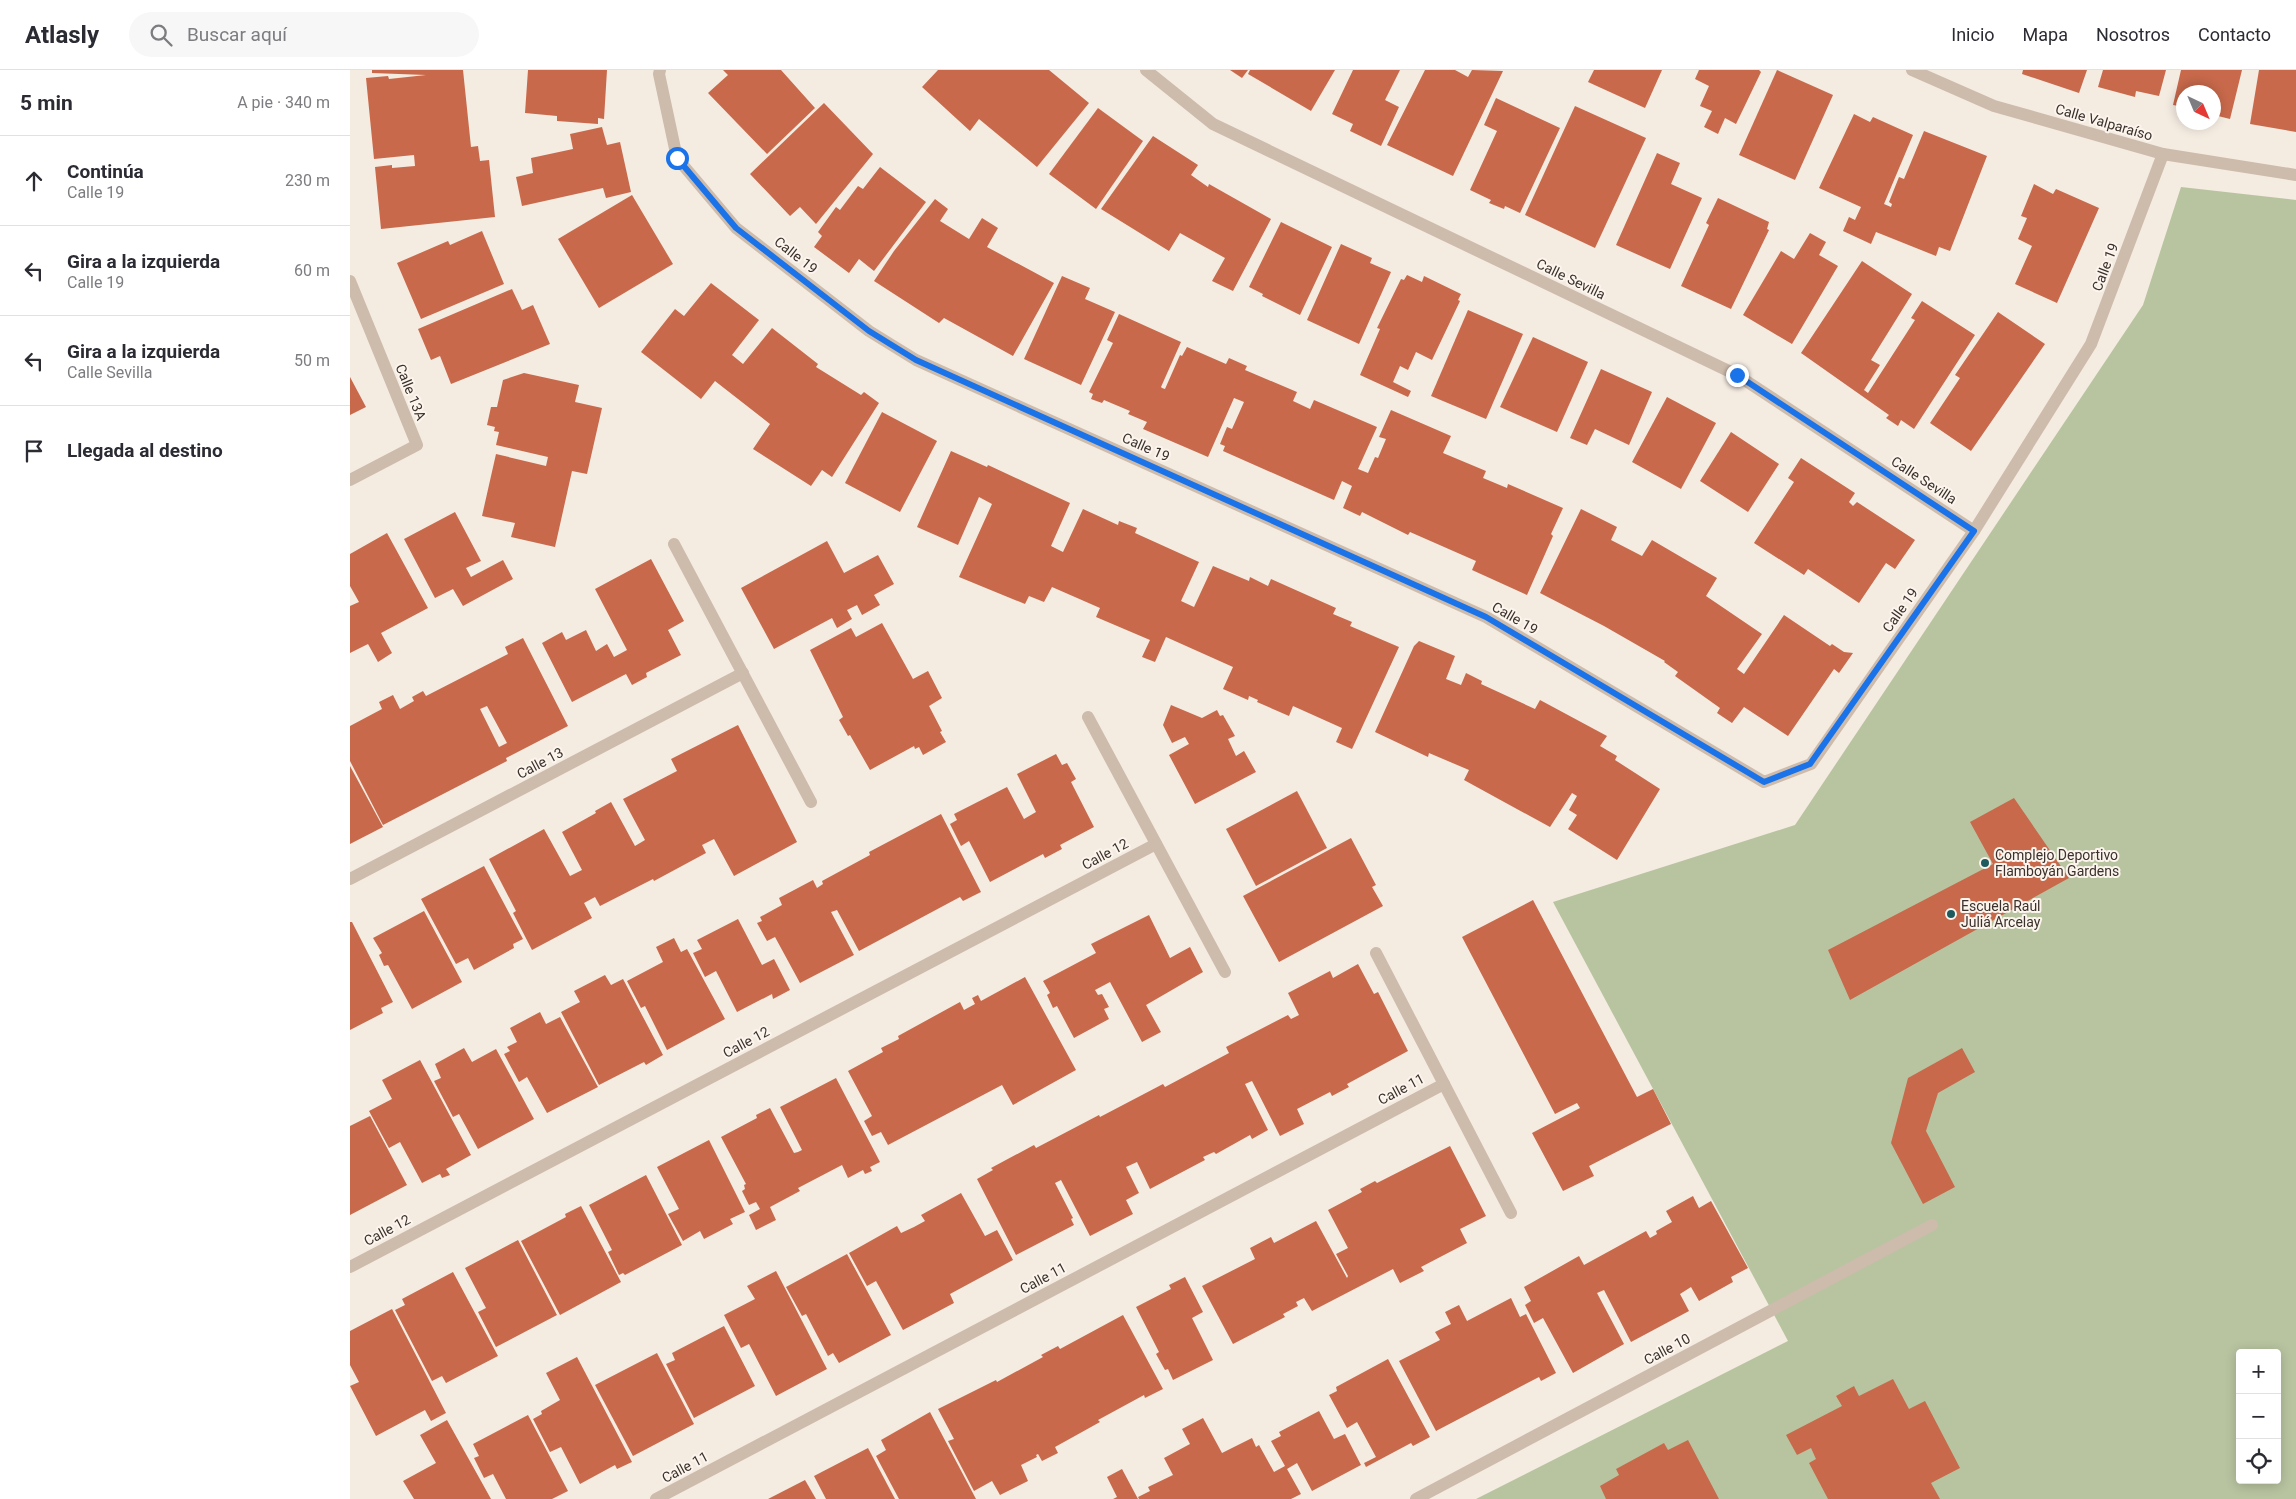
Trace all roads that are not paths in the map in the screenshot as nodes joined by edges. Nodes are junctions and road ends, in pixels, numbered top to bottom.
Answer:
1 (660, 70) edge
2 (1146, 70) edge
3 (1912, 70) edge
4 (2163, 154) junction
5 (2296, 175) edge
6 (350, 282) edge
7 (350, 480) edge
8 (1974, 531) junction
9 (674, 544) dead end
10 (743, 673) junction
11 (1088, 717) dead end
12 (811, 802) dead end
13 (1156, 844) junction
14 (350, 880) edge
15 (1376, 953) dead end
16 (1225, 972) dead end
17 (1444, 1084) junction
18 (1511, 1212) dead end
19 (1932, 1225) dead end
20 (350, 1266) edge
21 (656, 1499) edge
22 (1416, 1499) edge

1 - 8 street, Calle 19
2 - 8 street, Calle Sevilla
3 - 4 street, Calle Valparaíso
4 - 5 street, Calle Valparaíso
4 - 8 street, Calle 19
6 - 7 street, Calle 13A
9 - 10 street
10 - 12 street
10 - 14 street, Calle 13
11 - 13 street
13 - 16 street
13 - 20 street, Calle 12
15 - 17 street, Calle 11
17 - 18 street, Calle 11
17 - 21 street, Calle 11
19 - 22 street, Calle 10

